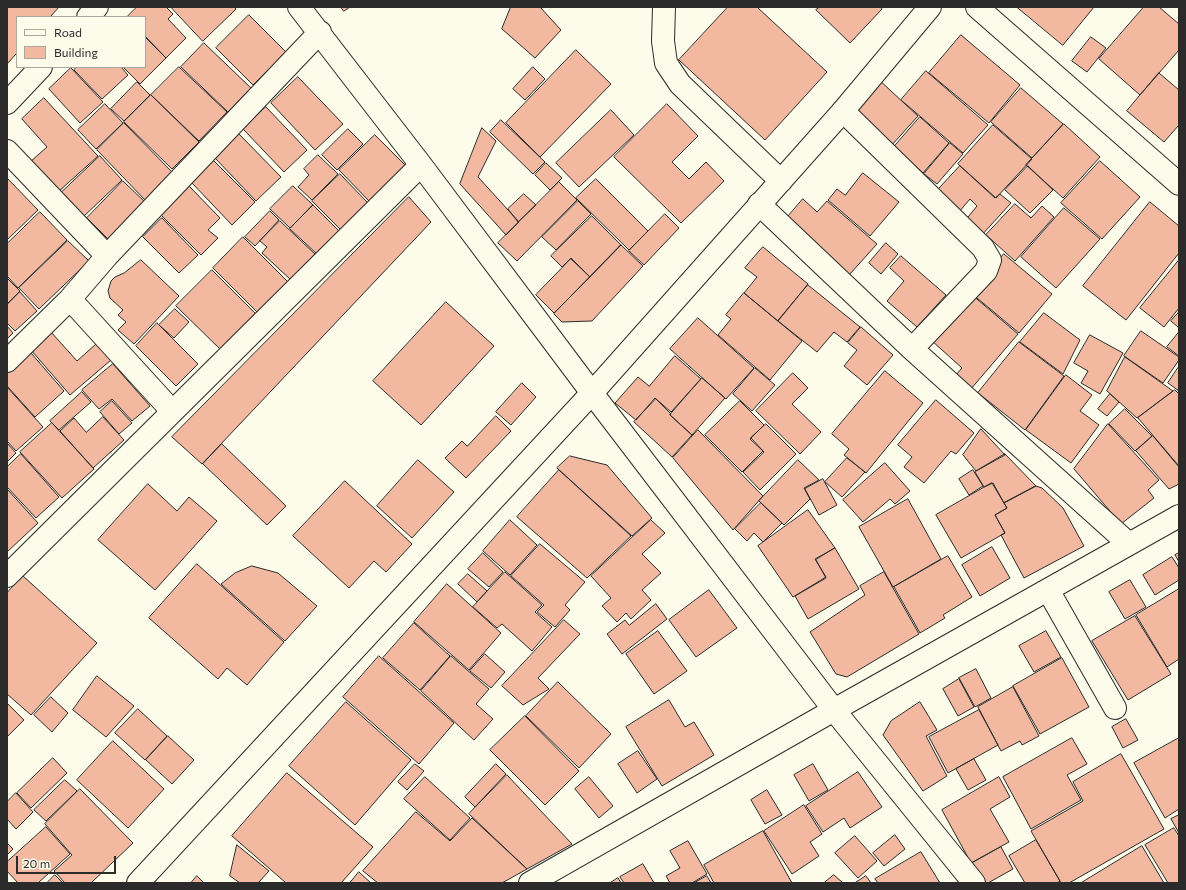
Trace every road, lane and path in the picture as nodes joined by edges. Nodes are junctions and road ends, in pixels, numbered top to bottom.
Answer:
1 (97, 7) edge
2 (299, 7) edge
3 (664, 7) edge
4 (930, 7) edge
5 (977, 7) edge
6 (89, 16) edge
7 (320, 32) junction
8 (39, 68) edge
9 (7, 103) edge
10 (843, 111) junction
11 (7, 151) edge
12 (421, 165) junction
13 (781, 181) junction
14 (1179, 184) edge
15 (759, 204) junction
16 (107, 256) junction
17 (70, 299) junction
18 (912, 349) junction
19 (7, 361) edge
20 (592, 393) junction
21 (172, 411) junction
22 (1179, 516) edge
23 (1129, 544) junction
24 (7, 576) edge
25 (1048, 590) junction
26 (1115, 708) dead end
27 (834, 710) junction
28 (138, 883) edge
29 (530, 883) edge
30 (974, 883) edge

1 - 6 street
2 - 7 street
3 - 13 street
4 - 10 street
5 - 14 street
7 - 12 street
7 - 16 street
8 - 9 street
10 - 13 street
10 - 18 street
11 - 16 street
12 - 20 street
12 - 21 street
13 - 15 street
15 - 18 street
15 - 20 street
16 - 17 street
17 - 19 street
17 - 21 street
18 - 23 street
20 - 27 street
20 - 28 street
21 - 24 street
22 - 23 street
23 - 25 street
25 - 26 street
25 - 27 street
27 - 29 street
27 - 30 street

